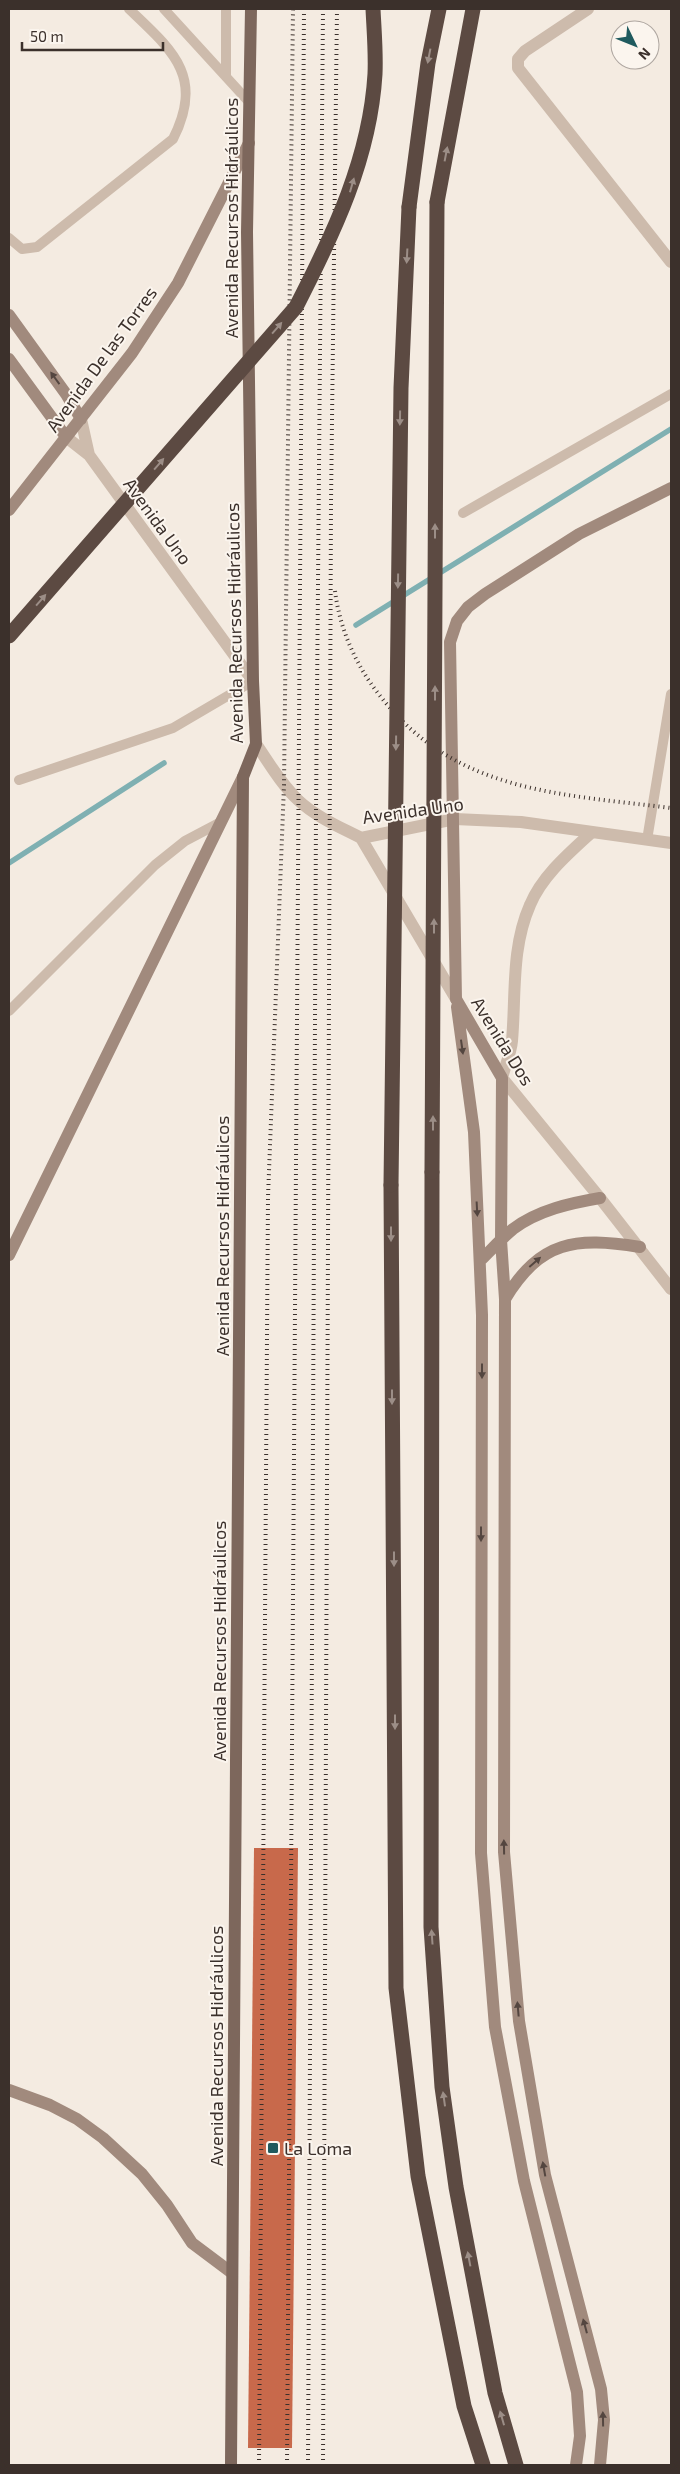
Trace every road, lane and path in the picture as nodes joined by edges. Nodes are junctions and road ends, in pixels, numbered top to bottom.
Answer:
1 (129, 9) edge
2 (164, 9) edge
3 (226, 9) edge
4 (251, 9) edge
5 (373, 9) edge
6 (439, 9) edge
7 (473, 9) edge
8 (588, 9) edge
9 (226, 76) junction
10 (249, 102) junction
11 (250, 142) junction
12 (9, 238) edge
13 (671, 262) edge
14 (9, 315) edge
15 (9, 360) edge
16 (671, 394) edge
17 (81, 419) junction
18 (66, 437) junction
19 (89, 455) junction
20 (671, 488) edge
21 (9, 510) edge
22 (464, 514) dead end
23 (9, 636) edge
24 (253, 681) junction
25 (671, 694) edge
26 (256, 744) junction
27 (244, 777) junction
28 (19, 780) dead end
29 (455, 819) junction
30 (222, 822) junction
31 (592, 832) junction
32 (361, 838) junction
33 (647, 840) junction
34 (671, 843) edge
35 (456, 999) junction
36 (9, 1011) edge
37 (502, 1078) junction
38 (600, 1198) junction
39 (501, 1240) junction
40 (640, 1247) junction
41 (9, 1255) edge
42 (480, 1261) junction
43 (671, 1289) edge
44 (505, 1299) junction
45 (9, 2090) edge
46 (232, 2273) junction
47 (230, 2465) edge
48 (483, 2465) edge
49 (516, 2465) edge
50 (576, 2465) edge
51 (600, 2465) edge

1 - 12 lane
2 - 9 lane
3 - 9 lane
4 - 10 main road, Avenida Recursos Hidráulicos
23 -> 5 highway, bridge
6 -> 48 highway, bridge
49 -> 7 highway, bridge
8 - 13 street
9 - 10 lane
10 - 11 main road, Avenida Recursos Hidráulicos
11 - 17 main road, Avenida De las Torres
11 - 24 main road, Avenida Recursos Hidráulicos
17 -> 14 main road
15 - 18 main road
16 - 22 lane
17 - 18 main road, Avenida De las Torres
17 - 19 street, Avenida Uno
18 - 19 street, Avenida Uno
18 - 21 main road, Avenida De las Torres
19 - 24 street, Avenida Uno
20 - 29 main road, Avenida Dos
24 - 26 main road, Avenida Recursos Hidráulicos
24 - 28 lane
25 - 33 lane
26 - 27 main road, Avenida Recursos Hidráulicos
26 - 32 street, Avenida Uno
27 - 30 main road
27 - 46 main road, Avenida Recursos Hidráulicos
29 - 31 street, Avenida Uno
29 - 32 street, Avenida Uno
29 - 35 main road, Avenida Dos
30 - 36 lane
30 - 41 main road
31 - 33 street, Avenida Uno
31 - 37 street
32 - 35 street
33 - 34 street, Avenida Uno
35 - 37 main road, Avenida Dos
35 -> 42 main road
37 - 38 street, Avenida Dos
37 - 39 main road
38 - 39 main road
38 - 40 street, Avenida Dos
39 - 42 main road
39 - 44 main road
40 - 43 street, Avenida Dos
44 -> 40 main road
42 -> 50 main road
51 -> 44 main road
45 - 46 main road
46 - 47 main road, Avenida Recursos Hidráulicos

